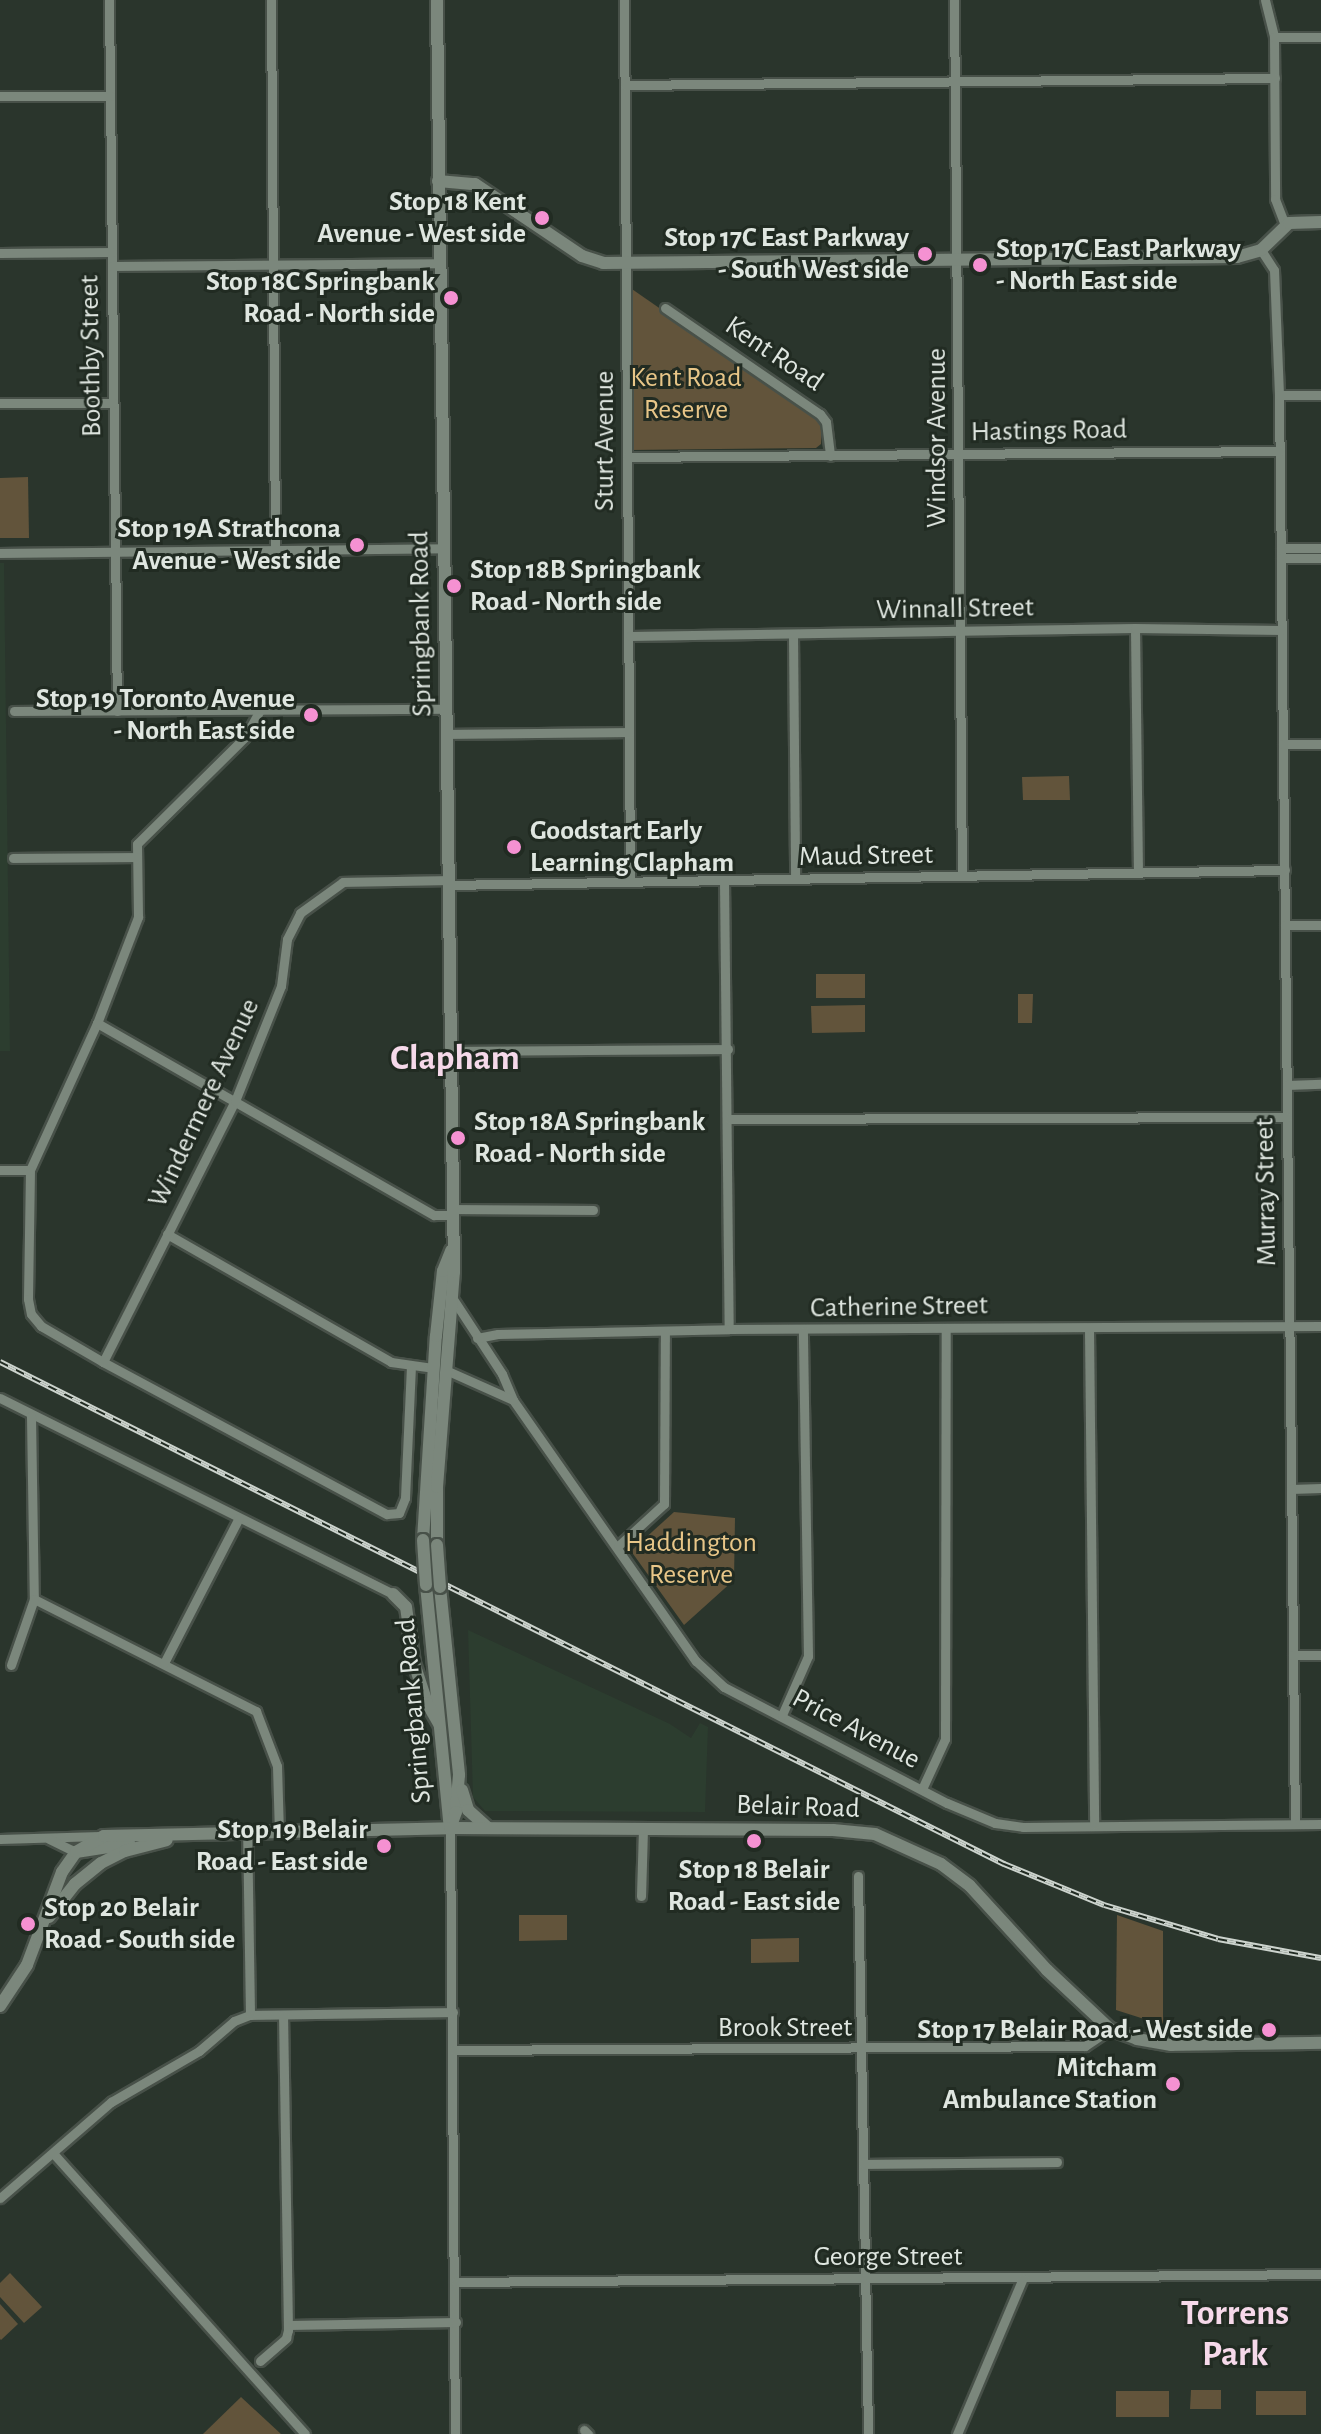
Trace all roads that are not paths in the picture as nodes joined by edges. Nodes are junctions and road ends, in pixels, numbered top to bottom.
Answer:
1 (109, 0) edge
2 (271, 0) edge
3 (437, 0) edge
4 (624, 0) edge
5 (954, 0) edge
6 (1265, 0) edge
7 (1274, 37) junction
8 (1321, 37) edge
9 (1275, 78) junction
10 (957, 80) junction
11 (625, 85) junction
12 (0, 96) edge
13 (110, 96) junction
14 (438, 181) junction
15 (1321, 222) edge
16 (1285, 225) junction
17 (1261, 250) junction
18 (112, 252) junction
19 (0, 253) edge
20 (958, 260) junction
21 (439, 263) junction
22 (626, 263) junction
23 (273, 264) junction
24 (112, 266) junction
25 (665, 308) dead end
26 (1279, 395) junction
27 (1321, 395) edge
28 (0, 403) edge
29 (113, 403) junction
30 (1280, 451) junction
31 (960, 455) junction
32 (830, 456) junction
33 (627, 457) junction
34 (444, 548) junction
35 (1321, 548) edge
36 (275, 550) junction
37 (115, 552) junction
38 (0, 553) edge
39 (1281, 553) junction
40 (1321, 558) edge
41 (1135, 628) junction
42 (1281, 630) junction
43 (961, 631) junction
44 (793, 634) junction
45 (630, 636) junction
46 (446, 709) junction
47 (260, 710) junction
48 (14, 711) dead end
49 (117, 711) junction
50 (629, 732) junction
51 (446, 734) junction
52 (1283, 744) junction
53 (1321, 744) edge
54 (137, 857) junction
55 (13, 858) dead end
56 (1285, 870) junction
57 (1138, 873) junction
58 (962, 876) junction
59 (795, 879) junction
60 (724, 880) junction
61 (448, 882) junction
62 (630, 882) junction
63 (1285, 925) junction
64 (1321, 925) edge
65 (97, 1023) junction
66 (728, 1049) junction
67 (450, 1051) junction
68 (1321, 1084) edge
69 (1287, 1085) junction
70 (235, 1101) junction
71 (1287, 1117) junction
72 (729, 1119) junction
73 (0, 1170) edge
74 (30, 1170) junction
75 (593, 1210) dead end
76 (452, 1212) junction
77 (167, 1234) junction
78 (452, 1248) junction
79 (453, 1299) junction
80 (1289, 1326) junction
81 (1321, 1326) edge
82 (946, 1328) junction
83 (729, 1329) junction
84 (1089, 1329) junction
85 (665, 1331) junction
86 (803, 1331) junction
87 (477, 1338) junction
88 (103, 1362) junction
89 (411, 1366) junction
90 (433, 1368) junction
91 (448, 1371) junction
92 (0, 1398) edge
93 (513, 1400) junction
94 (31, 1416) junction
95 (1321, 1488) edge
96 (1291, 1489) junction
97 (239, 1518) junction
98 (618, 1546) junction
99 (433, 1586) junction
100 (393, 1594) joint
101 (34, 1599) junction
102 (429, 1615) junction
103 (411, 1631) junction
104 (1293, 1655) junction
105 (1321, 1655) edge
106 (164, 1663) junction
107 (11, 1665) dead end
108 (782, 1715) junction
109 (442, 1730) junction
110 (459, 1775) junction
111 (922, 1789) junction
112 (1295, 1824) junction
113 (1321, 1824) edge
114 (1094, 1825) junction
115 (643, 1827) junction
116 (450, 1828) junction
117 (488, 1828) junction
118 (279, 1832) junction
119 (247, 1833) junction
120 (196, 1835) junction
121 (104, 1836) junction
122 (0, 1839) edge
123 (49, 1839) junction
124 (148, 1844) junction
125 (76, 1852) junction
126 (858, 1876) dead end
127 (641, 1896) dead end
128 (42, 1926) junction
129 (0, 2006) edge
130 (453, 2012) junction
131 (250, 2015) junction
132 (283, 2015) junction
133 (1110, 2029) junction
134 (1321, 2043) edge
135 (454, 2050) junction
136 (861, 2050) junction
137 (53, 2153) junction
138 (1057, 2162) dead end
139 (863, 2164) junction
140 (0, 2198) edge
141 (1321, 2274) edge
142 (1023, 2278) junction
143 (865, 2279) junction
144 (456, 2282) junction
145 (456, 2322) junction
146 (289, 2325) junction
147 (260, 2361) dead end
148 (305, 2434) edge
149 (455, 2434) edge
150 (868, 2434) edge
151 (957, 2434) edge

1 - 13 street, Boothby Street
2 - 23 street
3 - 14 main road, Springbank Road
4 - 11 street, Sturt Avenue
5 - 10 street, Windsor Avenue
6 - 7 street
7 - 8 street
7 - 9 street
9 - 10 street
9 - 16 street
10 - 11 street
10 - 20 street, Windsor Avenue
11 - 22 street, Sturt Avenue
12 - 13 street
13 - 18 street, Boothby Street
14 - 21 main road, Springbank Road
14 - 22 main road
15 - 16 main road
16 - 17 main road
17 - 20 main road
17 - 26 street, Murray Street
18 - 19 street
18 - 24 street, Boothby Street
20 - 22 main road
20 - 31 street, Windsor Avenue
21 - 23 street
21 - 34 main road, Springbank Road
22 - 33 street, Sturt Avenue
23 - 24 street
23 - 36 street
24 - 29 street, Boothby Street
25 - 32 street, Kent Road
26 - 27 street
26 - 30 street, Murray Street
28 - 29 street
29 - 37 street, Boothby Street
30 - 31 street, Hastings Road
30 - 39 street, Murray Street
31 - 32 street, Hastings Road
31 - 43 street, Windsor Avenue
32 - 33 street, Hastings Road
33 - 45 street, Sturt Avenue
34 - 36 street
34 - 46 main road, Springbank Road
35 - 39 street
36 - 37 street
37 - 38 street
37 - 49 street, Boothby Street
39 - 40 street
39 - 42 street, Murray Street
41 - 42 street, Winnall Street
41 - 43 street, Winnall Street
41 - 57 street
42 - 52 street, Murray Street
43 - 44 street, Winnall Street
43 - 58 street, Windsor Avenue
44 - 45 street, Winnall Street
44 - 59 street
45 - 50 street, Sturt Avenue
46 - 47 street
46 - 51 main road, Springbank Road
47 - 49 street
47 - 54 street
48 - 49 street
50 - 51 street
50 - 62 street, Sturt Avenue
51 - 61 main road, Springbank Road
52 - 53 street
52 - 56 street, Murray Street
54 - 55 street
54 - 65 street
56 - 57 street, Maud Street
56 - 63 street, Murray Street
57 - 58 street, Maud Street
58 - 59 street, Maud Street
59 - 60 street, Maud Street
60 - 62 street, Maud Street
60 - 66 street
61 - 62 street, Maud Street
61 - 67 main road, Springbank Road
61 - 70 street, Windermere Avenue
63 - 64 street
63 - 69 street, Murray Street
65 - 70 street
65 - 74 street
66 - 67 street
66 - 72 street
67 - 76 main road, Springbank Road
68 - 69 street
69 - 71 street, Murray Street
70 - 76 street
70 - 77 street, Windermere Avenue
71 - 72 street
71 - 80 street, Murray Street
72 - 83 street
73 - 74 street
74 - 88 street
75 - 76 street
76 - 78 main road, Springbank Road
77 - 88 street, Windermere Avenue
77 - 89 street
78 - 79 main road, Springbank Road
78 - 90 main road, Springbank Road
79 - 87 street, Price Avenue
79 - 91 main road, Springbank Road
80 - 81 street, Catherine Street
80 - 84 street, Catherine Street
80 - 96 street, Murray Street
82 - 84 street, Catherine Street
82 - 86 street, Catherine Street
82 - 111 street
83 - 85 street, Catherine Street
83 - 86 street, Catherine Street
84 - 114 street
85 - 87 street, Catherine Street
85 - 98 street
86 - 108 street
87 - 93 street, Price Avenue
88 - 89 street
89 - 90 street
90 - 91 main road
90 - 99 main road, Springbank Road, bridge
91 - 93 street
91 - 99 main road, Springbank Road, bridge
92 - 94 street
93 - 98 street, Price Avenue
94 - 97 street
94 - 101 street
95 - 96 street
96 - 104 street, Murray Street
97 - 100 street
97 - 106 street
98 - 108 street, Price Avenue
99 - 102 main road, Springbank Road
99 - 110 main road, Springbank Road
100 - 103 main road
101 - 106 street
101 - 107 street
102 - 103 main road
102 - 109 main road, Springbank Road
103 - 109 main road
104 - 105 street
104 - 112 street, Murray Street
106 - 118 street
108 - 111 street, Price Avenue
109 - 116 main road, Springbank Road
110 - 116 main road, Springbank Road
110 - 117 main road
111 - 114 street, Price Avenue
112 - 113 street, Price Avenue
112 - 114 street, Price Avenue
115 - 117 main road, Belair Road
115 - 127 street
115 - 133 main road, Belair Road
116 - 117 main road, Belair Road
116 - 118 main road, Belair Road
116 - 130 street
118 - 119 main road, Belair Road
119 - 120 main road, Belair Road
119 - 131 street
120 - 121 main road, Belair Road
120 - 124 main road, Belair Road
121 - 123 street
121 - 125 main road, Belair Road
122 - 123 street
123 - 125 street
124 - 125 main road
124 - 128 main road, Belair Road
125 - 128 main road, Belair Road
126 - 136 street
128 - 129 main road, Belair Road
130 - 132 street
130 - 135 street
131 - 132 street
131 - 137 street
132 - 146 street
133 - 134 main road, Belair Road
133 - 136 street, Brook Street
135 - 136 street, Brook Street
135 - 144 street
136 - 139 street
137 - 140 street
137 - 148 street
138 - 139 street
139 - 143 street
141 - 142 street, George Street
142 - 143 street, George Street
142 - 151 street
143 - 144 street, George Street
143 - 150 street
144 - 145 street
145 - 146 street
145 - 149 street
146 - 147 street

